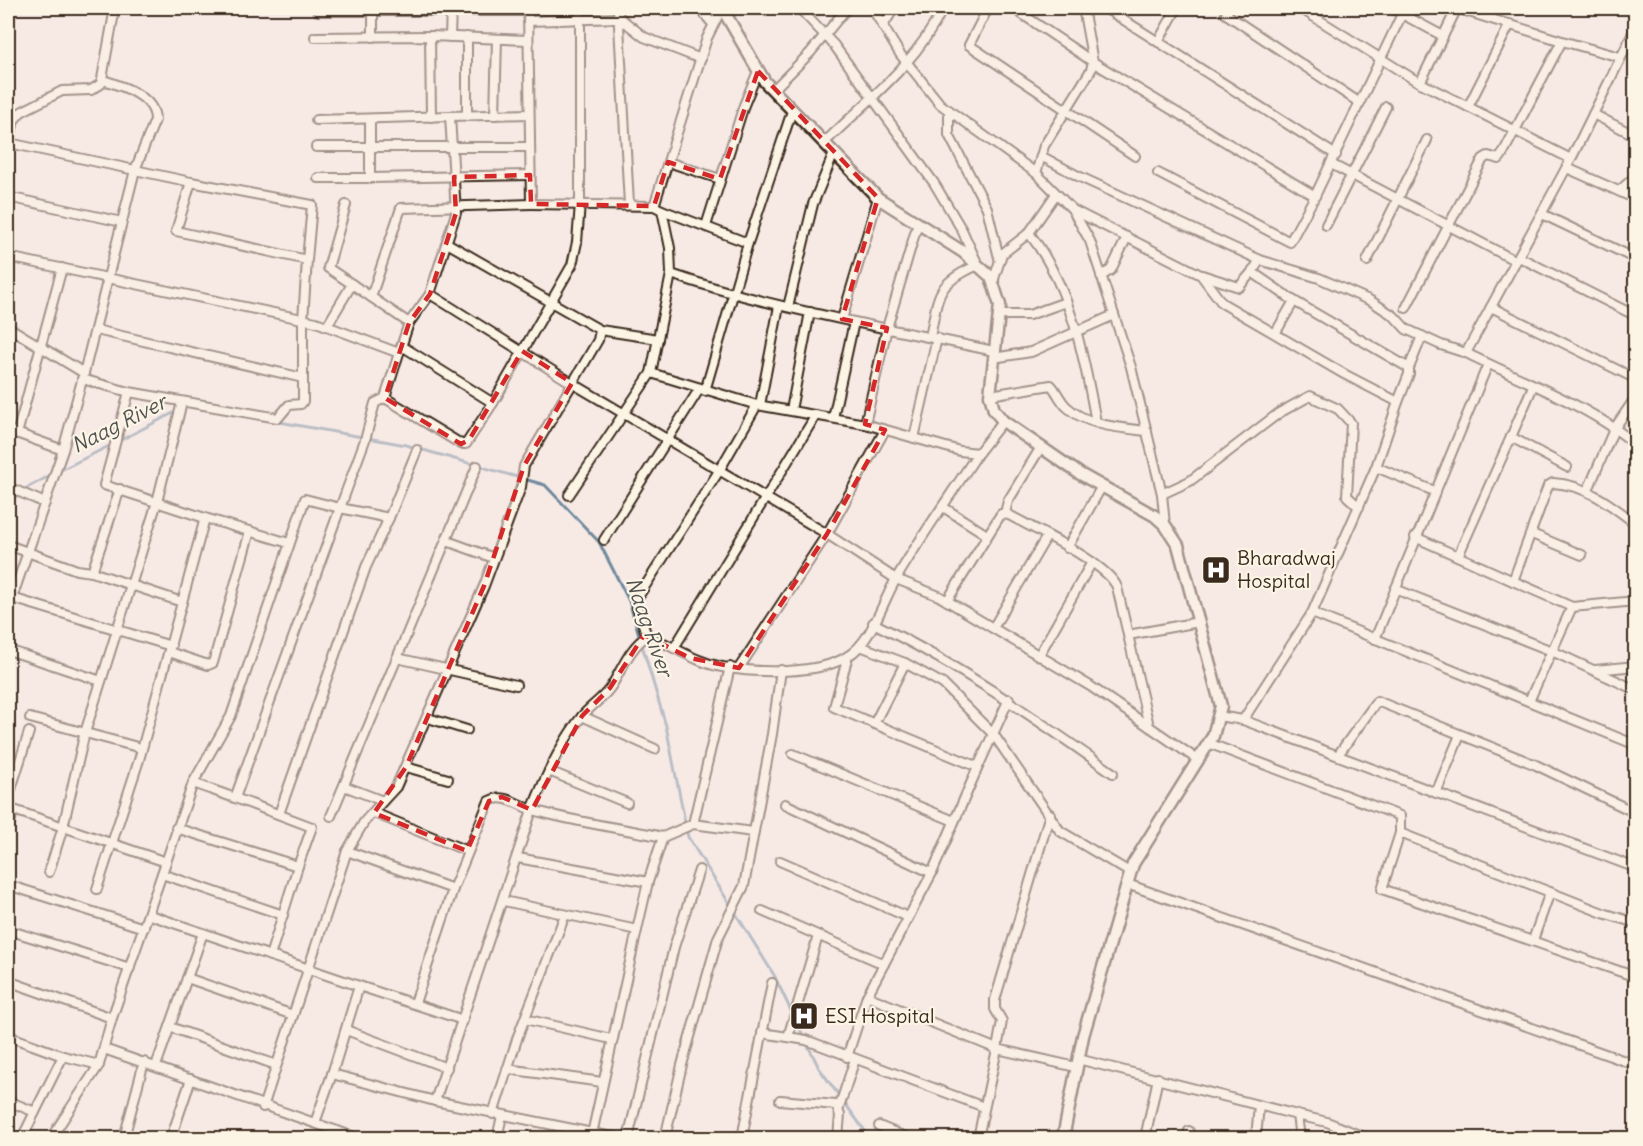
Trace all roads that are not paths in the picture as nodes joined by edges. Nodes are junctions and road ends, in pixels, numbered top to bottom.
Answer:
1 (115, 8) edge
2 (373, 8) edge
3 (580, 8) edge
4 (618, 8) edge
5 (699, 8) edge
6 (722, 8) edge
7 (799, 8) edge
8 (847, 8) edge
9 (872, 8) edge
10 (894, 8) edge
11 (943, 8) edge
12 (987, 8) edge
13 (1013, 8) edge
14 (1083, 8) edge
15 (1108, 8) edge
16 (1177, 8) edge
17 (1229, 8) edge
18 (1299, 8) edge
19 (1392, 8) edge
20 (1457, 8) edge
21 (451, 9) edge
22 (528, 9) edge
23 (318, 11) dead end
24 (1403, 11) edge
25 (620, 18) junction
26 (528, 21) junction
27 (580, 21) junction
28 (712, 23) junction
29 (1510, 24) junction
30 (883, 26) junction
31 (1635, 27) edge
32 (430, 36) junction
33 (825, 36) junction
34 (1443, 36) junction
35 (315, 37) dead end
36 (373, 37) junction
37 (450, 37) junction
38 (467, 37) junction
39 (497, 39) junction
40 (528, 40) junction
41 (1562, 41) junction
42 (1158, 42) junction
43 (1620, 57) junction
44 (1381, 58) junction
45 (701, 59) junction
46 (1093, 62) junction
47 (908, 63) junction
48 (758, 71) junction
49 (103, 80) junction
50 (1420, 83) junction
51 (773, 90) junction
52 (870, 97) junction
53 (1360, 103) junction
54 (1386, 107) dead end
55 (1468, 107) junction
56 (8, 110) edge
57 (949, 110) junction
58 (1064, 110) junction
59 (792, 111) junction
60 (529, 114) junction
61 (1593, 114) junction
62 (495, 115) junction
63 (450, 116) junction
64 (467, 116) junction
65 (16, 117) junction
66 (431, 117) junction
67 (370, 119) junction
68 (316, 120) dead end
69 (1517, 131) junction
70 (1635, 136) edge
71 (1427, 140) dead end
72 (824, 143) junction
73 (8, 144) edge
74 (316, 147) dead end
75 (371, 147) junction
76 (452, 147) junction
77 (530, 147) junction
78 (834, 153) junction
79 (1336, 155) junction
80 (1041, 156) junction
81 (1135, 156) dead end
82 (1571, 159) junction
83 (668, 162) junction
84 (1331, 164) junction
85 (1566, 168) junction
86 (135, 170) junction
87 (1036, 173) junction
88 (1158, 173) dead end
89 (530, 175) junction
90 (1351, 175) junction
91 (1635, 176) edge
92 (454, 177) junction
93 (318, 178) dead end
94 (370, 178) junction
95 (720, 178) junction
96 (191, 182) junction
97 (1619, 191) junction
98 (1056, 194) junction
99 (1315, 196) junction
100 (8, 197) edge
101 (878, 198) junction
102 (1397, 199) junction
103 (1635, 199) edge
104 (531, 204) junction
105 (580, 204) junction
106 (629, 204) junction
107 (346, 205) dead end
108 (456, 205) junction
109 (658, 208) junction
110 (1072, 209) junction
111 (1542, 214) junction
112 (122, 222) junction
113 (918, 223) junction
114 (1326, 225) dead end
115 (1448, 225) junction
116 (706, 226) junction
117 (1029, 233) junction
118 (1127, 237) junction
119 (447, 243) junction
120 (748, 243) junction
121 (8, 257) edge
122 (999, 258) junction
123 (1518, 259) junction
124 (1635, 259) edge
125 (307, 260) junction
126 (1260, 260) junction
127 (1367, 261) dead end
128 (978, 265) junction
129 (62, 268) junction
130 (1252, 272) junction
131 (671, 274) junction
132 (1201, 275) junction
133 (1101, 276) junction
134 (109, 278) junction
135 (993, 283) junction
136 (352, 284) junction
137 (430, 294) junction
138 (733, 294) junction
139 (371, 297) junction
140 (1294, 301) junction
141 (552, 302) junction
142 (1066, 302) junction
143 (783, 307) junction
144 (1406, 308) dead end
145 (1491, 308) junction
146 (810, 312) junction
147 (999, 315) junction
148 (1114, 315) junction
149 (1635, 316) edge
150 (842, 319) junction
151 (303, 320) junction
152 (854, 322) junction
153 (410, 323) junction
154 (327, 326) junction
155 (8, 327) edge
156 (887, 328) junction
157 (96, 330) junction
158 (600, 330) junction
159 (1077, 332) junction
160 (1276, 332) junction
161 (1422, 336) junction
162 (933, 338) junction
163 (658, 339) junction
164 (39, 346) junction
165 (401, 349) junction
166 (522, 351) junction
167 (1466, 353) junction
168 (993, 355) junction
169 (1488, 364) junction
170 (1408, 368) junction
171 (651, 373) junction
172 (83, 376) junction
173 (303, 378) junction
174 (1635, 379) edge
175 (573, 383) junction
176 (1533, 386) junction
177 (702, 389) junction
178 (129, 392) junction
179 (990, 395) junction
180 (1635, 397) edge
181 (385, 398) junction
182 (182, 402) junction
183 (1398, 402) junction
184 (493, 403) junction
185 (758, 405) junction
186 (791, 410) junction
187 (623, 413) junction
188 (816, 415) junction
189 (832, 418) junction
190 (1003, 422) junction
191 (1096, 422) junction
192 (865, 424) junction
193 (1614, 429) junction
194 (8, 430) edge
195 (885, 430) junction
196 (1147, 431) junction
197 (17, 434) junction
198 (1511, 437) junction
199 (914, 438) junction
200 (668, 440) junction
201 (1635, 445) edge
202 (1041, 447) junction
203 (63, 450) junction
204 (417, 450) dead end
205 (978, 453) junction
206 (477, 466) dead end
207 (1376, 467) junction
208 (1567, 467) dead end
209 (719, 471) junction
210 (1102, 486) junction
211 (8, 487) edge
212 (120, 489) junction
213 (1588, 490) junction
214 (1434, 491) junction
215 (1161, 494) junction
216 (569, 495) dead end
217 (766, 499) junction
218 (157, 502) junction
219 (45, 503) junction
220 (943, 507) junction
221 (1359, 507) junction
222 (340, 508) junction
223 (1005, 513) junction
224 (205, 518) junction
225 (389, 518) junction
226 (1635, 524) edge
227 (1165, 525) junction
228 (250, 531) junction
229 (827, 534) junction
230 (1532, 534) junction
231 (987, 535) junction
232 (1047, 536) junction
233 (1415, 537) junction
234 (447, 540) junction
235 (604, 540) dead end
236 (289, 543) junction
237 (8, 545) edge
238 (1067, 548) junction
239 (29, 553) junction
240 (1582, 555) dead end
241 (1458, 556) junction
242 (494, 558) junction
243 (1092, 562) junction
244 (92, 572) junction
245 (896, 579) junction
246 (1513, 581) junction
247 (130, 584) junction
248 (1395, 589) junction
249 (12, 598) junction
250 (182, 602) junction
251 (947, 602) junction
252 (1635, 602) edge
253 (1572, 607) junction
254 (1312, 613) junction
255 (1198, 622) junction
256 (8, 623) edge
257 (873, 623) junction
258 (993, 628) junction
259 (117, 631) junction
260 (1128, 635) junction
261 (644, 638) junction
262 (1375, 639) junction
263 (860, 646) junction
264 (674, 648) junction
265 (170, 649) junction
266 (8, 650) edge
267 (1552, 651) junction
268 (1039, 655) junction
269 (849, 656) junction
270 (398, 658) junction
271 (905, 663) junction
272 (1635, 666) edge
273 (730, 667) junction
274 (739, 668) junction
275 (449, 670) junction
276 (781, 670) junction
277 (1594, 670) junction
278 (101, 681) junction
279 (516, 685) dead end
280 (1635, 690) edge
281 (1009, 699) junction
282 (1529, 702) junction
283 (582, 716) junction
284 (1218, 716) junction
285 (30, 718) dead end
286 (428, 718) junction
287 (1243, 720) junction
288 (874, 724) junction
289 (1149, 726) junction
290 (467, 730) dead end
291 (29, 732) dead end
292 (994, 735) junction
293 (1460, 735) junction
294 (84, 738) junction
295 (1208, 743) junction
296 (1635, 745) edge
297 (141, 748) junction
298 (655, 749) dead end
299 (793, 754) dead end
300 (1338, 755) junction
301 (1198, 760) junction
302 (406, 767) junction
303 (978, 767) junction
304 (549, 771) junction
305 (1113, 773) dead end
306 (448, 779) dead end
307 (193, 783) junction
308 (344, 786) junction
309 (1436, 793) junction
310 (235, 798) junction
311 (8, 799) edge
312 (383, 802) junction
313 (627, 803) dead end
314 (784, 804) dead end
315 (11, 809) edge
316 (532, 810) junction
317 (375, 812) junction
318 (1635, 813) edge
319 (279, 814) junction
320 (1050, 814) junction
321 (331, 816) dead end
322 (954, 821) junction
323 (691, 825) junction
324 (63, 827) junction
325 (8, 828) edge
326 (176, 828) junction
327 (753, 832) junction
328 (1400, 833) junction
329 (665, 835) junction
330 (113, 844) junction
331 (467, 850) junction
332 (347, 851) junction
333 (518, 858) junction
334 (780, 861) dead end
335 (166, 862) junction
336 (298, 866) junction
337 (1635, 867) edge
338 (699, 870) dead end
339 (49, 872) dead end
340 (932, 873) junction
341 (162, 874) junction
342 (1129, 878) junction
343 (648, 882) junction
344 (8, 885) edge
345 (97, 889) dead end
346 (453, 889) junction
347 (1550, 892) junction
348 (504, 901) junction
349 (762, 911) dead end
350 (150, 915) junction
351 (283, 915) junction
352 (565, 915) junction
353 (908, 917) junction
354 (1635, 923) edge
355 (144, 928) junction
356 (8, 930) edge
357 (638, 930) junction
358 (203, 933) junction
359 (818, 936) junction
360 (1533, 940) junction
361 (270, 956) junction
362 (884, 964) junction
363 (130, 968) junction
364 (309, 969) junction
365 (1635, 977) edge
366 (188, 978) junction
367 (8, 981) edge
368 (772, 982) dead end
369 (359, 986) junction
370 (867, 996) junction
371 (415, 1003) junction
372 (293, 1015) junction
373 (112, 1018) junction
374 (525, 1019) junction
375 (463, 1020) junction
376 (170, 1027) junction
377 (346, 1029) junction
378 (762, 1033) junction
379 (8, 1036) edge
380 (788, 1037) junction
381 (611, 1039) junction
382 (104, 1048) junction
383 (997, 1049) junction
384 (63, 1056) junction
385 (851, 1058) junction
386 (144, 1062) junction
387 (1077, 1063) junction
388 (99, 1065) junction
389 (276, 1065) junction
390 (1635, 1065) edge
391 (156, 1066) junction
392 (447, 1068) junction
393 (507, 1069) junction
394 (332, 1074) junction
395 (1158, 1078) junction
396 (191, 1079) junction
397 (602, 1082) junction
398 (780, 1100) dead end
399 (8, 1101) edge
400 (435, 1101) junction
401 (1259, 1105) junction
402 (840, 1106) junction
403 (263, 1107) junction
404 (984, 1107) junction
405 (36, 1112) junction
406 (493, 1114) junction
407 (1297, 1115) junction
408 (502, 1116) junction
409 (315, 1124) junction
410 (879, 1126) dead end
411 (591, 1134) junction
412 (22, 1138) edge
413 (51, 1138) edge
414 (124, 1138) edge
415 (171, 1138) edge
416 (357, 1138) edge
417 (497, 1138) edge
418 (617, 1138) edge
419 (628, 1138) edge
420 (665, 1138) edge
421 (742, 1138) edge
422 (838, 1138) edge
423 (908, 1138) edge
424 (978, 1138) edge
425 (1062, 1138) edge
426 (1145, 1138) edge
427 (1256, 1138) edge
428 (1300, 1138) edge
429 (1367, 1138) edge

1 - 49 street
2 - 21 street
2 - 23 street
2 - 36 street
3 - 27 street
4 - 25 street
5 - 28 street
6 - 28 street
6 - 48 street
7 - 33 street
8 - 33 street
9 - 30 street
10 - 30 street
11 - 47 street
12 - 58 street
13 - 46 street
14 - 46 street
15 - 42 street
16 - 42 street
17 - 53 street
18 - 44 street
19 - 24 street
20 - 29 street
20 - 34 street
21 - 22 street
21 - 37 street
22 - 26 street
24 - 34 street
24 - 44 street
25 - 27 street
25 - 45 street
25 - 106 street
26 - 27 street
26 - 40 street
27 - 105 street
28 - 45 street
29 - 41 street
29 - 55 street
30 - 47 street
31 - 43 street
32 - 36 street
32 - 37 street
32 - 66 street
33 - 51 street
33 - 52 street
34 - 50 street
35 - 36 street
37 - 38 street
38 - 39 street
38 - 64 street
39 - 40 street
39 - 62 street
40 - 60 street
41 - 43 street
41 - 69 street
42 - 79 street
43 - 61 street
44 - 50 street
44 - 53 street
45 - 83 street
46 - 58 street
46 - 99 street
47 - 52 street
47 - 57 street
48 - 51 street
48 - 95 street
49 - 65 street
49 - 86 street
50 - 55 street
51 - 59 street
52 - 72 street
52 - 128 street
53 - 79 street
54 - 90 street
55 - 69 street
56 - 65 street
57 - 87 street
57 - 122 street
58 - 80 street
58 - 81 street
59 - 72 street
59 - 120 street
60 - 62 street
60 - 77 street
61 - 70 street
61 - 82 street
62 - 64 street
63 - 64 street
63 - 66 street
63 - 76 street
65 - 73 street
66 - 67 street
67 - 68 street
67 - 75 street
69 - 82 street
69 - 115 street
71 - 102 street
72 - 78 street
73 - 86 street
74 - 75 street
75 - 76 street
75 - 94 street
76 - 77 street
76 - 92 street
77 - 89 street
78 - 101 street
78 - 143 street
79 - 84 street
80 - 87 street
80 - 126 street
82 - 85 street
83 - 95 street
83 - 109 street
84 - 90 street
84 - 99 street
85 - 97 street
85 - 111 street
86 - 96 street
86 - 112 street
87 - 98 street
88 - 99 street
89 - 92 street
89 - 104 street
90 - 102 street
90 - 114 street
91 - 97 street
92 - 94 street
92 - 108 street
93 - 94 street
95 - 116 street
96 - 125 street
96 - 125 street
97 - 103 street
98 - 110 street
98 - 117 street
100 - 112 street
101 - 113 street
101 - 150 street
102 - 115 street
102 - 127 street
104 - 105 street
104 - 108 street
105 - 106 street
105 - 141 street
106 - 109 street
107 - 136 street
108 - 119 street
108 - 139 street
109 - 116 street
109 - 131 street
110 - 118 street
110 - 133 street
111 - 123 street
111 - 124 street
112 - 134 street
113 - 128 street
113 - 156 street
115 - 123 street
115 - 144 street
116 - 120 street
117 - 122 street
117 - 142 street
118 - 132 street
118 - 133 street
119 - 137 street
119 - 141 street
120 - 138 street
121 - 129 street
122 - 135 street
123 - 145 street
123 - 149 street
125 - 151 street
126 - 130 street
126 - 161 street
128 - 135 street
128 - 162 street
129 - 134 street
129 - 164 street
130 - 132 street
130 - 140 street
131 - 138 street
131 - 163 street
132 - 160 street
133 - 148 street
134 - 151 street
134 - 157 street
135 - 147 street
136 - 139 street
136 - 154 street
137 - 153 street
137 - 166 street
138 - 143 street
138 - 177 street
139 - 153 street
140 - 160 street
140 - 170 street
141 - 158 street
141 - 166 street
142 - 147 street
142 - 159 street
143 - 146 street
143 - 185 street
145 - 167 street
145 - 174 street
146 - 150 street
146 - 186 street
147 - 168 street
148 - 159 street
148 - 196 street
150 - 152 street
151 - 154 street
151 - 173 street
152 - 156 street
152 - 189 street
153 - 165 street
154 - 165 street
155 - 164 street
156 - 162 street
156 - 192 street
157 - 172 street
157 - 173 street
158 - 163 street
158 - 175 street
159 - 168 street
159 - 191 street
160 - 183 street
161 - 167 street
161 - 170 street
162 - 168 street
162 - 199 street
163 - 171 street
164 - 172 street
164 - 197 street
165 - 181 street
165 - 184 street
166 - 175 street
166 - 184 street
167 - 169 street
168 - 179 street
169 - 176 street
169 - 214 street
170 - 183 street
171 - 177 street
171 - 187 street
172 - 178 street
172 - 203 street
173 - 182 street
175 - 187 street
175 - 242 street
176 - 193 street
176 - 198 street
177 - 185 street
177 - 200 street
178 - 182 street
178 - 212 street
179 - 190 street
179 - 191 street
180 - 193 street
181 - 184 street
181 - 222 street
182 - 218 street
183 - 207 street
185 - 186 street
185 - 209 street
186 - 188 street
187 - 200 street
187 - 216 street
188 - 189 street
188 - 217 street
189 - 192 street
190 - 202 street
190 - 205 street
191 - 196 street
192 - 195 street
193 - 201 street
193 - 213 street
194 - 197 street
195 - 199 street
195 - 229 street
196 - 215 street
197 - 203 street
198 - 208 street
198 - 241 street
199 - 205 street
200 - 209 street
200 - 235 street
202 - 210 street
202 - 223 street
203 - 219 street
204 - 225 street
205 - 220 street
206 - 234 street
207 - 214 street
207 - 221 street
209 - 217 street
209 - 261 street
210 - 227 street
210 - 238 street
211 - 219 street
212 - 218 street
212 - 244 street
213 - 226 street
213 - 230 street
214 - 233 street
215 - 221 street
215 - 227 street
217 - 229 street
217 - 264 street
218 - 224 street
218 - 247 street
219 - 239 street
220 - 231 street
220 - 245 street
221 - 254 street
222 - 225 street
222 - 236 street
222 - 310 street
223 - 231 street
223 - 232 street
224 - 228 street
224 - 250 street
225 - 319 street
227 - 255 street
228 - 236 street
228 - 265 street
229 - 245 street
229 - 274 street
230 - 240 street
230 - 246 street
231 - 251 street
232 - 238 street
232 - 258 street
233 - 241 street
233 - 248 street
234 - 242 street
234 - 270 street
236 - 307 street
237 - 239 street
238 - 243 street
239 - 244 street
239 - 249 street
241 - 246 street
242 - 275 street
243 - 260 street
243 - 268 street
244 - 247 street
245 - 251 street
245 - 257 street
246 - 253 street
247 - 250 street
247 - 259 street
248 - 262 street
248 - 267 street
249 - 256 street
249 - 259 street
250 - 265 street
251 - 258 street
252 - 253 street
253 - 267 street
254 - 262 street
254 - 287 street
255 - 260 street
255 - 284 street
257 - 263 street
257 - 281 street
258 - 268 street
259 - 265 street
259 - 278 street
260 - 289 street
261 - 264 street
261 - 283 street
262 - 282 street
263 - 269 street
263 - 271 street
264 - 273 street
265 - 297 street
266 - 278 street
267 - 277 street
267 - 282 street
268 - 289 street
269 - 276 street
269 - 288 street
270 - 275 street
270 - 308 street
271 - 288 street
271 - 292 street
272 - 277 street
273 - 274 street
273 - 323 street
274 - 276 street
275 - 279 street
275 - 286 street
276 - 327 street
277 - 280 street
278 - 294 street
281 - 292 street
281 - 305 street
282 - 296 street
283 - 298 street
283 - 304 street
284 - 287 street
284 - 295 street
285 - 294 street
286 - 290 street
286 - 302 street
287 - 300 street
288 - 303 street
289 - 301 street
291 - 311 street
292 - 303 street
292 - 320 street
293 - 300 street
293 - 309 street
293 - 318 street
294 - 297 street
294 - 324 street
295 - 301 street
295 - 328 street
297 - 330 street
299 - 322 street
300 - 309 street
301 - 342 street
302 - 306 street
302 - 312 street
303 - 322 street
304 - 313 street
304 - 316 street
307 - 310 street
307 - 326 street
308 - 312 street
308 - 321 street
309 - 337 street
310 - 319 street
312 - 317 street
314 - 340 street
315 - 324 street
315 - 325 street
316 - 329 street
316 - 331 street
316 - 333 street
317 - 331 street
317 - 332 street
319 - 336 street
320 - 342 street
320 - 383 street
322 - 340 street
323 - 327 street
323 - 329 street
324 - 330 street
324 - 339 street
326 - 335 street
326 - 336 street
327 - 420 street
328 - 347 street
328 - 360 street
329 - 343 street
330 - 335 street
330 - 345 street
331 - 346 street
332 - 346 street
332 - 364 street
333 - 343 street
333 - 348 street
334 - 353 street
335 - 341 street
336 - 351 street
338 - 419 street
340 - 353 street
341 - 350 street
341 - 351 street
342 - 387 street
342 - 390 street
343 - 357 street
344 - 355 street
346 - 371 street
347 - 354 street
347 - 360 street
348 - 352 street
348 - 375 street
349 - 359 street
350 - 355 street
350 - 358 street
351 - 361 street
352 - 357 street
352 - 374 street
353 - 362 street
355 - 363 street
356 - 363 street
357 - 381 street
358 - 361 street
358 - 366 street
359 - 362 street
359 - 380 street
360 - 365 street
361 - 364 street
362 - 370 street
363 - 373 street
364 - 369 street
364 - 372 street
366 - 372 street
366 - 376 street
367 - 373 street
368 - 378 street
369 - 371 street
369 - 377 street
370 - 383 street
370 - 385 street
371 - 375 street
372 - 389 street
373 - 382 street
374 - 381 street
374 - 393 street
375 - 392 street
376 - 389 street
376 - 391 street
377 - 392 street
377 - 394 street
378 - 380 street
378 - 421 street
379 - 384 street
380 - 385 street
381 - 397 street
382 - 386 street
382 - 388 street
383 - 387 street
383 - 404 street
384 - 388 street
384 - 405 street
385 - 402 street
385 - 404 street
386 - 391 street
386 - 414 street
387 - 395 street
387 - 425 street
388 - 413 street
389 - 403 street
391 - 396 street
392 - 400 street
393 - 397 street
393 - 406 street
394 - 400 street
394 - 409 street
395 - 401 street
395 - 426 street
396 - 403 street
396 - 415 street
397 - 411 street
398 - 402 street
399 - 405 street
400 - 406 street
401 - 407 street
401 - 427 street
402 - 422 street
403 - 409 street
404 - 424 street
405 - 412 street
406 - 408 street
407 - 428 street
407 - 429 street
408 - 411 street
408 - 417 street
409 - 416 street
410 - 423 street
411 - 418 street

